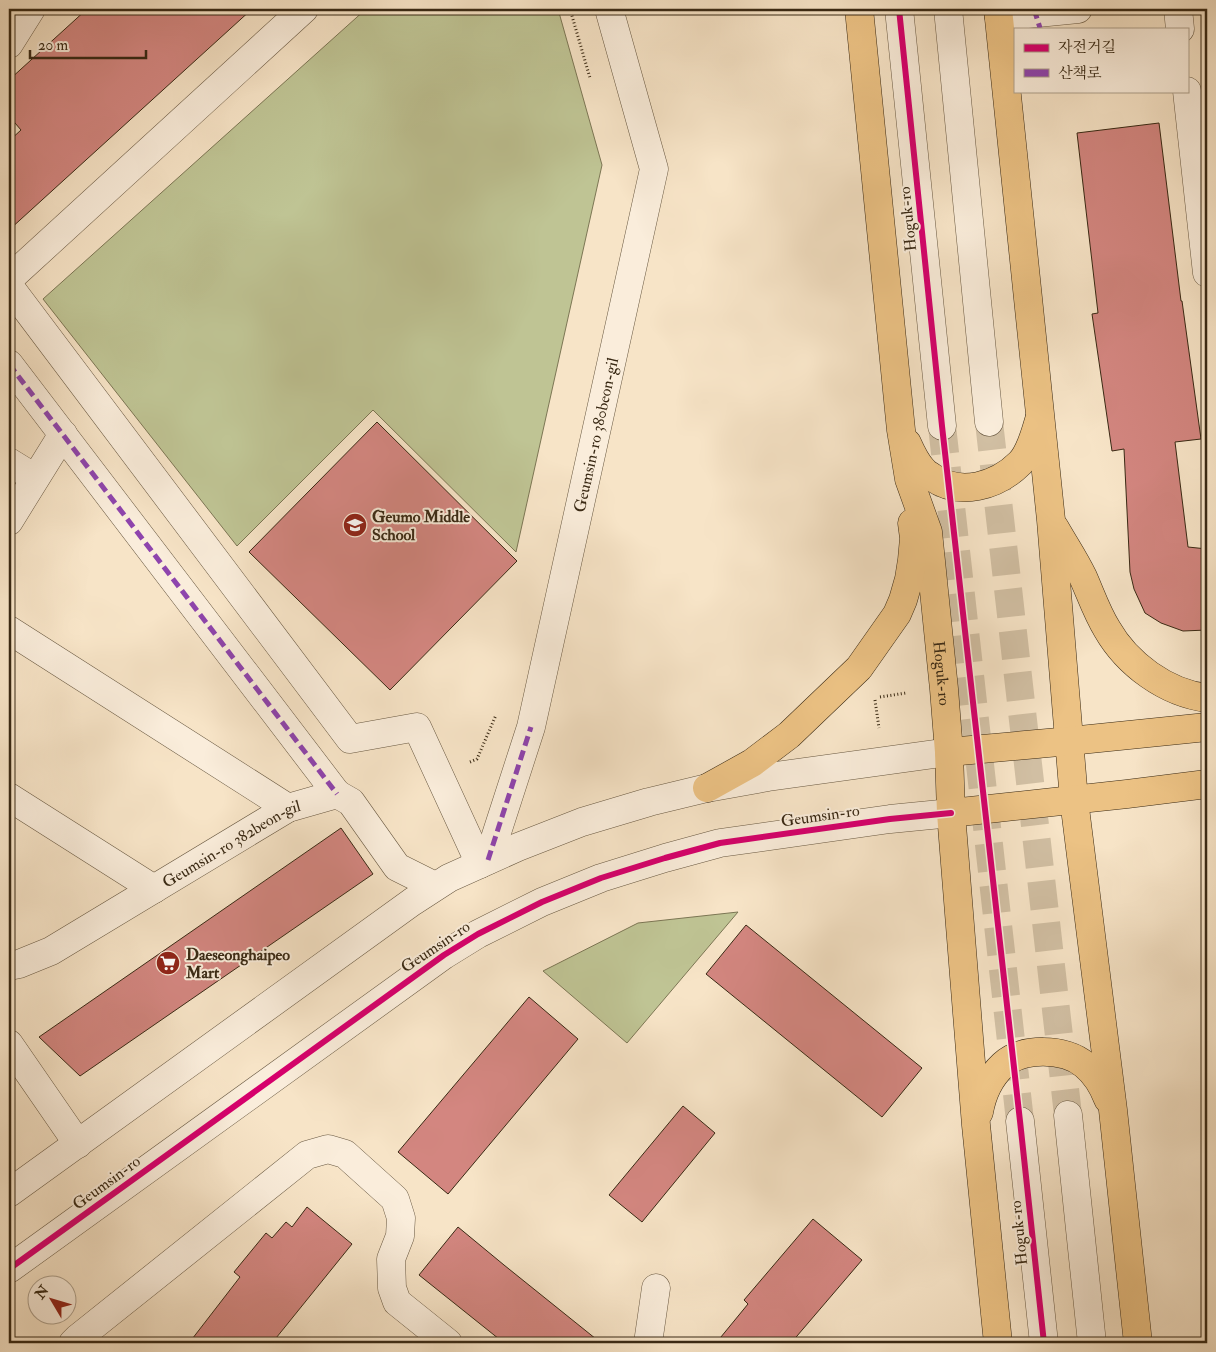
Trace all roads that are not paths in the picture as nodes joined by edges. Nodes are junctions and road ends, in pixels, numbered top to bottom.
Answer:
1 (31, 9) edge
2 (304, 9) edge
3 (609, 9) edge
4 (859, 9) edge
5 (899, 9) edge
6 (948, 9) edge
7 (1078, 9) edge
8 (1178, 9) edge
9 (998, 13) edge
10 (1180, 28) edge
11 (9, 44) edge
12 (1187, 92) edge
13 (1207, 273) edge
14 (9, 279) edge
15 (9, 286) edge
16 (9, 364) edge
17 (1040, 417) junction
18 (989, 422) tunnel mouth
19 (942, 426) tunnel mouth
20 (901, 430) junction
21 (63, 434) junction
22 (9, 462) edge
23 (35, 478) junction
24 (909, 479) junction
25 (1051, 520) junction
26 (9, 521) edge
27 (9, 630) edge
28 (1207, 698) edge
29 (1207, 727) edge
30 (1070, 741) junction
31 (949, 752) junction
32 (1207, 784) edge
33 (707, 788) junction
34 (337, 794) junction
35 (9, 797) edge
36 (1074, 800) junction
37 (288, 808) junction
38 (951, 814) junction
39 (484, 862) junction
40 (435, 886) junction
41 (154, 889) junction
42 (9, 966) edge
43 (9, 1044) edge
44 (1113, 1110) junction
45 (1068, 1115) tunnel mouth
46 (1020, 1121) tunnel mouth
47 (976, 1125) junction
48 (78, 1144) junction
49 (9, 1193) edge
50 (9, 1270) edge
51 (656, 1288) dead end
52 (73, 1343) edge
53 (448, 1343) edge
54 (648, 1343) edge
55 (998, 1343) edge
56 (1044, 1343) edge
57 (1092, 1343) edge
58 (1138, 1343) edge

1 - 11 street
2 - 14 street
3 - 39 street, Geumsin-ro 380beon-gil
4 - 20 main road, Hoguk-ro
5 - 19 street, Hoguk-ro
6 - 18 street
7 - 9 street
8 - 10 street
9 - 17 main road
12 - 13 street
15 - 39 street
16 - 21 street
17 - 20 main road
17 - 25 main road
20 - 24 main road, Hoguk-ro
21 - 23 street
21 - 34 street
22 - 23 street
23 - 26 street
24 - 31 main road, Hoguk-ro
24 - 33 main road
25 - 28 main road
25 - 30 main road
27 - 37 street
29 - 30 main road
30 - 31 main road
30 - 36 main road
31 - 33 street
31 - 38 main road, Hoguk-ro
32 - 36 main road, Geumsin-ro
33 - 39 street
34 - 37 street, Geumsin-ro 382beon-gil
34 - 40 street
35 - 41 street
36 - 38 main road, Geumsin-ro
36 - 44 main road
37 - 41 street, Geumsin-ro 382beon-gil
38 - 47 main road, Hoguk-ro
38 - 50 street, Geumsin-ro
39 - 40 street
40 - 48 street
41 - 42 street, Geumsin-ro 382beon-gil
43 - 48 street
44 - 47 main road
44 - 58 main road
45 - 57 street
46 - 56 street, Hoguk-ro
47 - 55 main road, Hoguk-ro
48 - 49 street
51 - 54 street
52 - 53 street

